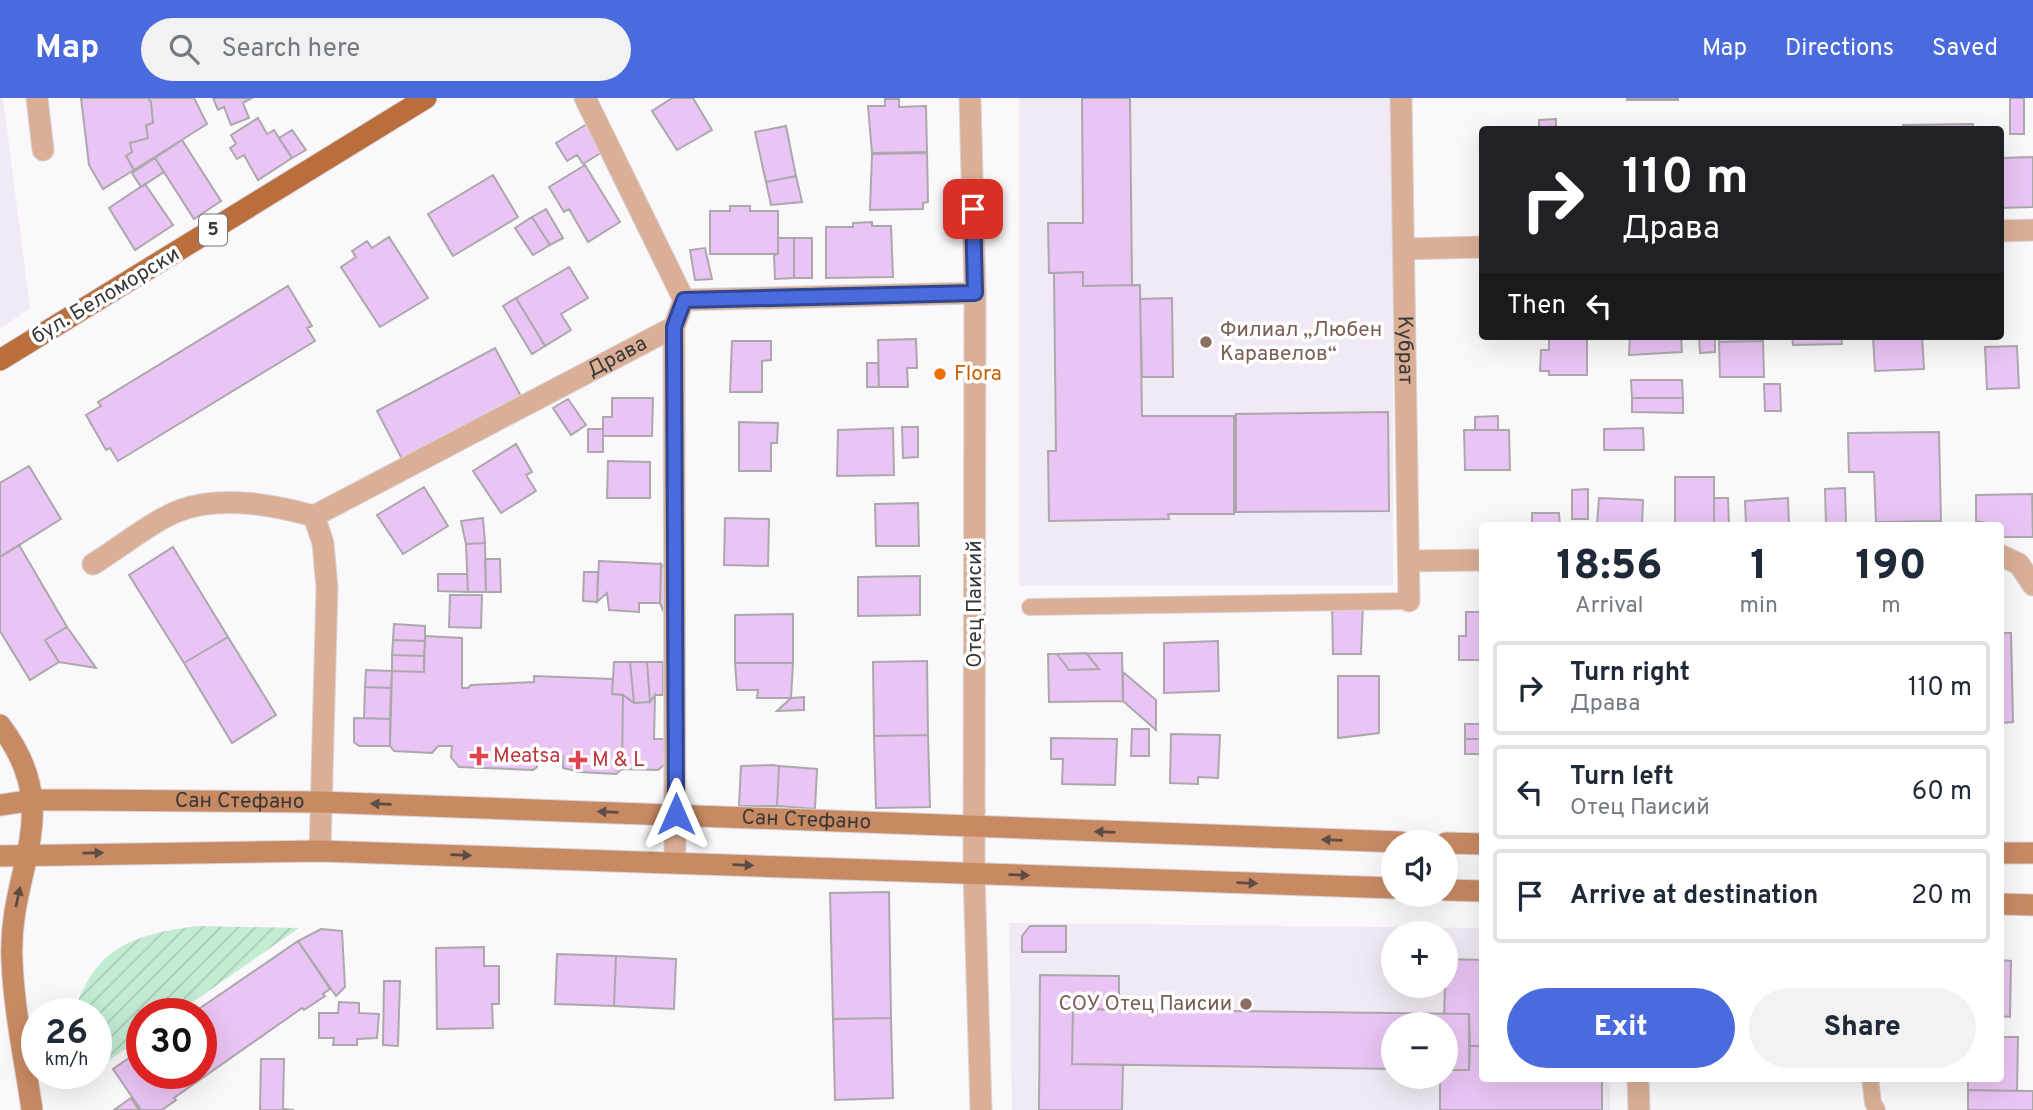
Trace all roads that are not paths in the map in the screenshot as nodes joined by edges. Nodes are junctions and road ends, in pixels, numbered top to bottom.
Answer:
1 (37, 98) edge
2 (426, 98) edge
3 (586, 98) edge
4 (970, 98) edge
5 (1401, 98) edge
6 (43, 150) dead end
7 (2033, 230) edge
8 (2004, 231) edge
9 (1479, 247) edge
10 (1404, 249) junction
11 (975, 293) junction
12 (684, 300) junction
13 (674, 327) junction
14 (0, 360) edge
15 (314, 516) junction
16 (2004, 557) edge
17 (1479, 560) edge
18 (1409, 561) junction
19 (93, 564) dead end
20 (2033, 585) edge
21 (1409, 601) joint
22 (1030, 607) dead end
23 (0, 725) edge
24 (34, 800) junction
25 (320, 802) junction
26 (0, 805) edge
27 (676, 814) junction
28 (974, 828) junction
29 (1381, 841) edge
30 (1458, 843) edge
31 (1479, 844) edge
32 (320, 851) junction
33 (2004, 853) edge
34 (2033, 853) edge
35 (27, 854) junction
36 (0, 856) edge
37 (675, 862) junction
38 (974, 874) junction
39 (1381, 888) edge
40 (1458, 890) edge
41 (1479, 891) edge
42 (2004, 904) edge
43 (2033, 905) edge
44 (1638, 1082) edge
45 (1870, 1082) edge
46 (32, 1110) edge
47 (981, 1110) edge
48 (1639, 1110) edge
49 (1877, 1110) edge

1 - 6 street
2 - 14 main road, бул. Беломорски / 5
3 - 12 street
4 - 11 street, Отец Паисий
5 - 10 street, Кубрат
7 - 8 street
9 - 10 street
10 - 18 street, Кубрат
11 - 12 street
11 - 28 street, Отец Паисий
12 - 13 street
13 - 15 street, Драва
13 - 27 street
15 - 19 street
15 - 25 street
16 - 20 street
17 - 18 street
18 - 21 street, Кубрат
21 - 22 lane
23 - 24 main road
24 - 25 main road, Сан Стефано
24 - 26 main road, Сан Стефано
24 - 35 main road
27 -> 25 main road, Сан Стефано
25 - 32 street
27 - 28 main road, Сан Стефано
27 - 37 street
29 -> 28 main road, Сан Стефано
28 - 38 street, Отец Паисий
30 - 31 main road
35 -> 32 main road
32 -> 37 main road
33 - 34 main road
35 - 36 main road
46 -> 35 main road
37 -> 38 main road
38 -> 39 main road
38 - 47 street, Отец Паисий
40 - 41 main road
42 - 43 main road
44 - 48 street
45 - 49 lane

